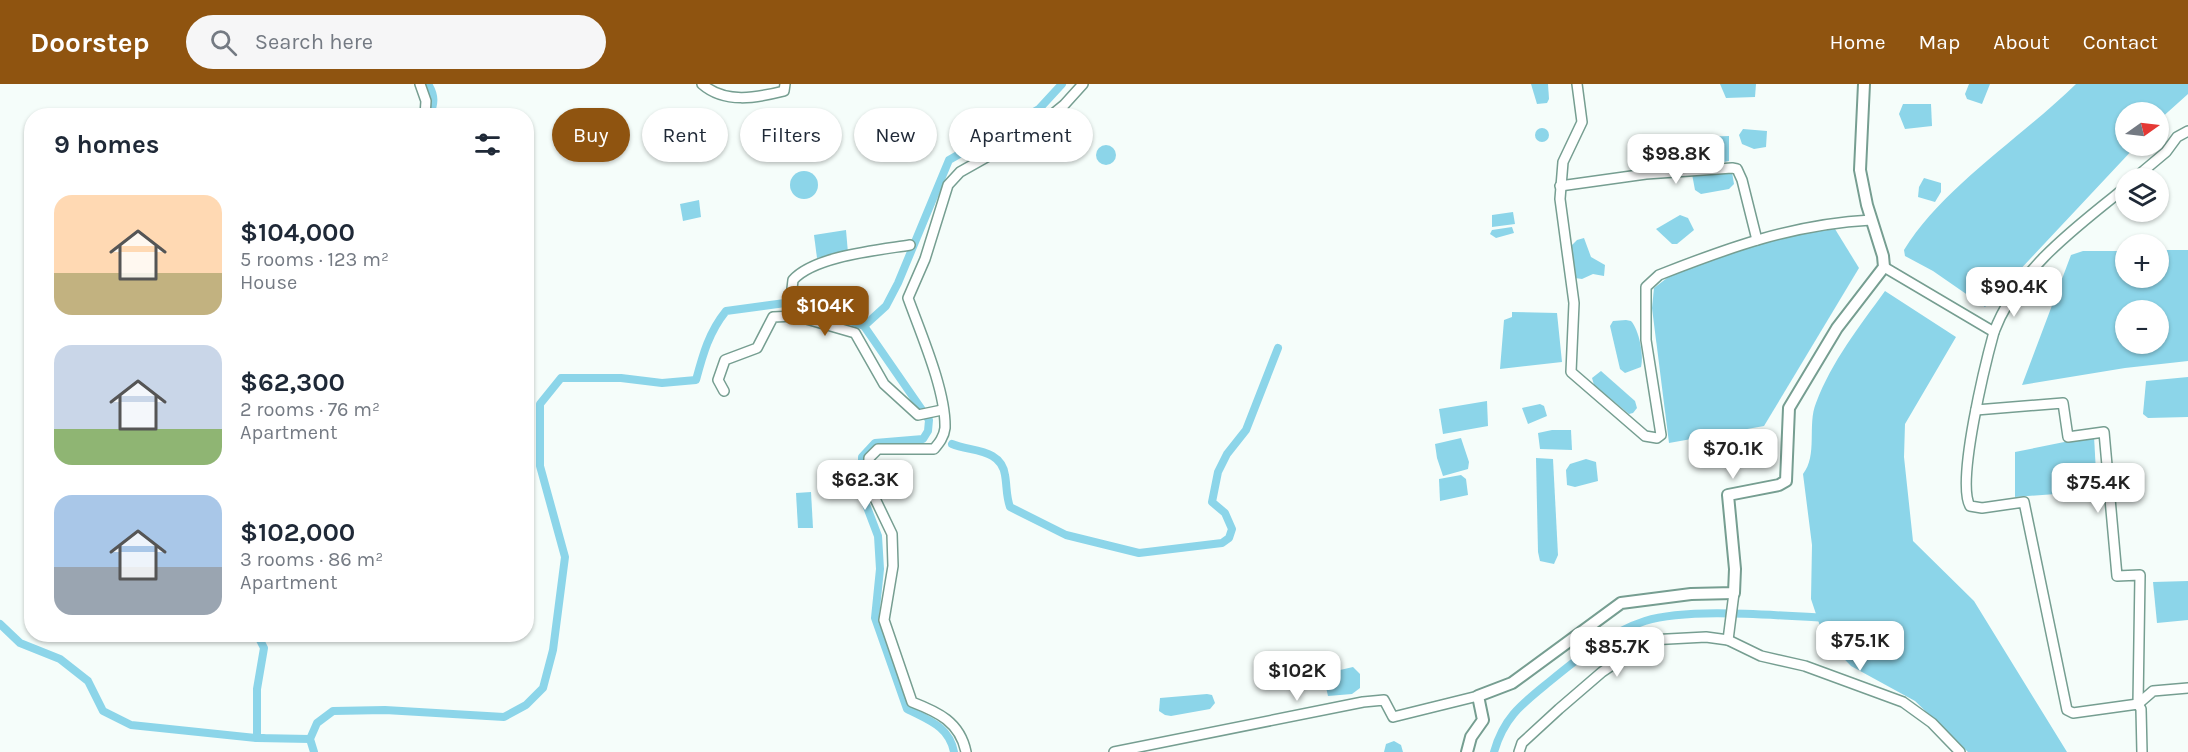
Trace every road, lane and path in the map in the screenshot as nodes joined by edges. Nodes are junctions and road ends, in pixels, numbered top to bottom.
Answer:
1 (420, 84) edge
2 (702, 84) edge
3 (1083, 84) edge
4 (1577, 84) edge
5 (1864, 84) edge
6 (784, 87) edge
7 (426, 108) edge
8 (2188, 132) edge
9 (2147, 168) edge
10 (1560, 186) junction
11 (2115, 196) edge
12 (1871, 220) junction
13 (1757, 240) junction
14 (910, 245) dead end
15 (1884, 267) junction
16 (789, 315) junction
17 (1994, 332) junction
18 (724, 391) dead end
19 (942, 410) junction
20 (1976, 410) junction
21 (1734, 593) junction
22 (1728, 640) junction
23 (2188, 688) edge
24 (1478, 696) junction
25 (2138, 704) junction
26 (966, 752) edge
27 (1114, 752) edge
28 (1467, 752) edge
29 (1519, 752) edge
30 (1960, 752) edge
31 (2142, 752) edge

1 - 7 street
2 - 6 street
3 - 19 street
4 - 10 street
5 - 12 street
8 - 9 street
10 - 13 street
10 - 13 street
11 - 17 street
12 - 13 street
12 - 15 street
14 - 16 street
15 - 17 street
15 - 21 street
16 - 18 street
16 - 19 street
17 - 20 street
19 - 26 street
20 - 25 street
20 - 25 street
21 - 22 street
21 - 24 street
22 - 29 street
22 - 30 street
23 - 25 street
24 - 27 street
24 - 28 street
25 - 31 street

